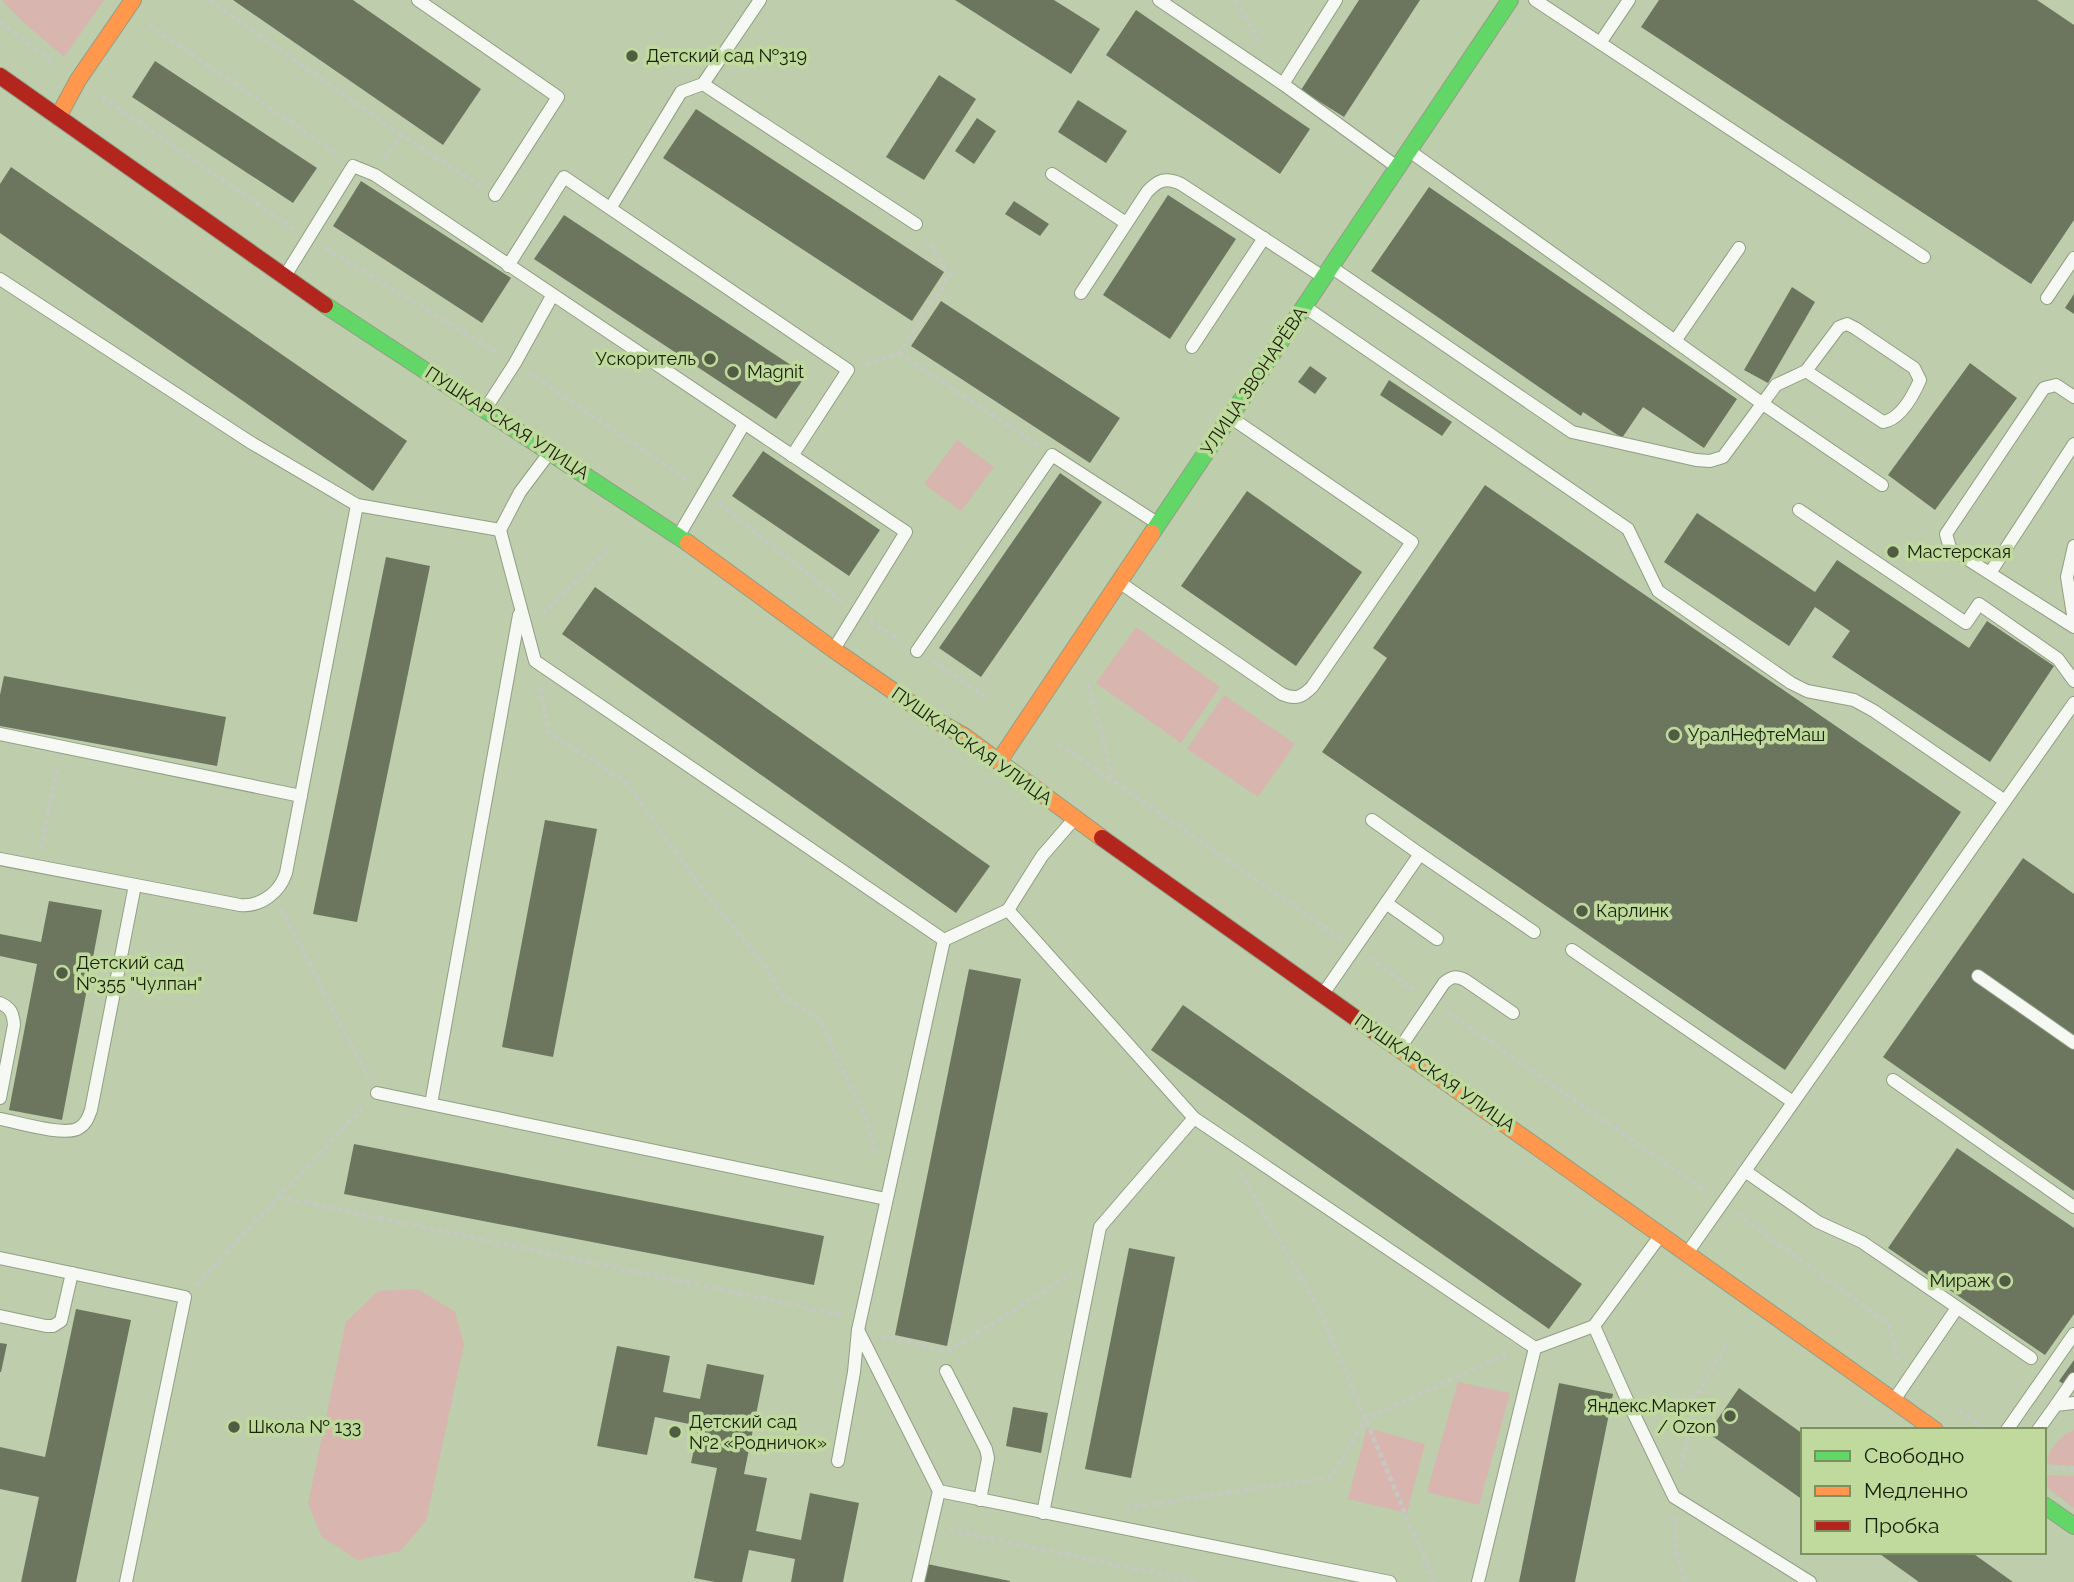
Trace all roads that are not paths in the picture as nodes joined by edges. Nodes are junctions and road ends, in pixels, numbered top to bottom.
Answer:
1 (418, 0) edge
2 (760, 0) edge
3 (1159, 0) edge
4 (1336, 0) edge
5 (1510, 0) edge
6 (1535, 0) edge
7 (1614, 0) edge
8 (1629, 0) edge
9 (130, 5) edge
10 (1617, 17) junction
11 (1600, 43) junction
12 (0, 76) edge
13 (703, 84) junction
14 (1283, 84) junction
15 (58, 117) junction
16 (1409, 150) junction
17 (1398, 167) junction
18 (1052, 174) dead end
19 (495, 195) road end
20 (611, 207) junction
21 (1126, 223) junction
22 (916, 224) road end
23 (1264, 238) junction
24 (1739, 248) dead end
25 (1924, 257) dead end
26 (2074, 258) edge
27 (508, 265) junction
28 (1327, 272) junction
29 (284, 278) junction
30 (0, 279) edge
31 (1081, 293) dead end
32 (552, 296) junction
33 (2047, 298) dead end
34 (1304, 306) junction
35 (1675, 341) junction
36 (1192, 346) dead end
37 (1806, 371) junction
38 (2074, 397) edge
39 (1763, 404) junction
40 (486, 408) junction
41 (1230, 416) junction
42 (744, 424) junction
43 (2074, 444) edge
44 (550, 452) junction
45 (792, 456) junction
46 (1882, 485) dead end
47 (357, 505) junction
48 (1799, 510) dead end
49 (1158, 524) junction
50 (500, 530) junction
51 (678, 536) junction
52 (2074, 546) edge
53 (1990, 573) junction
54 (1119, 582) junction
55 (520, 611) junction
56 (2074, 621) edge
57 (2074, 627) edge
58 (834, 650) junction
59 (917, 651) road end
60 (2074, 681) edge
61 (2074, 703) edge
62 (0, 734) edge
63 (999, 761) junction
64 (301, 796) junction
65 (2005, 801) junction
66 (1075, 818) junction
67 (1372, 820) dead end
68 (1420, 854) junction
69 (0, 859) edge
70 (135, 885) junction
71 (1386, 903) junction
72 (1008, 910) junction
73 (1534, 932) dead end
74 (1437, 939) dead end
75 (944, 940) junction
76 (1572, 950) dead end
77 (1978, 976) dead end
78 (1323, 994) junction
79 (0, 1003) edge
80 (1513, 1013) dead end
81 (2074, 1043) edge
82 (1399, 1048) junction
83 (1893, 1080) dead end
84 (377, 1093) road end
85 (0, 1098) edge
86 (1793, 1102) junction
87 (431, 1104) junction
88 (1194, 1118) junction
89 (0, 1119) edge
90 (1745, 1171) junction
91 (886, 1199) junction
92 (2074, 1207) edge
93 (1662, 1234) junction
94 (1688, 1253) junction
95 (0, 1258) edge
96 (72, 1273) junction
97 (1957, 1308) junction
98 (0, 1316) edge
99 (859, 1324) junction
100 (1594, 1326) junction
101 (2074, 1334) edge
102 (1532, 1346) junction
103 (2031, 1358) dead end
104 (946, 1371) dead end
105 (2074, 1379) edge
106 (1894, 1400) junction
107 (2074, 1402) edge
108 (2056, 1405) junction
109 (1932, 1428) edge
110 (2008, 1428) edge
111 (2039, 1428) edge
112 (838, 1461) dead end
113 (939, 1491) junction
114 (980, 1500) junction
115 (2046, 1506) edge
116 (1043, 1513) junction
117 (2074, 1526) edge
118 (126, 1582) edge
119 (918, 1582) edge
120 (1390, 1582) edge
121 (1478, 1582) edge
122 (1811, 1582) edge

1 - 19 lane
2 - 13 lane
3 - 14 lane
4 - 14 lane
5 - 16 main road, УЛИЦА ЗВОНАРЁВА
6 - 11 lane
7 - 10 lane
8 - 10 lane
9 - 15 main road
10 - 11 lane
11 - 25 lane
12 - 15 main road, ПУШКАРСКАЯ УЛИЦА
13 - 20 lane
13 - 22 lane
14 - 17 lane
15 - 29 main road, ПУШКАРСКАЯ УЛИЦА
16 - 17 main road, УЛИЦА ЗВОНАРЁВА
16 - 35 lane
17 - 28 main road, УЛИЦА ЗВОНАРЁВА
18 - 21 lane
20 - 27 lane
20 - 45 lane
21 - 23 lane
21 - 31 lane
23 - 28 lane
23 - 36 lane
24 - 35 lane
26 - 33 lane
27 - 29 lane
27 - 32 lane
28 - 34 main road, УЛИЦА ЗВОНАРЁВА
28 - 39 lane
29 - 40 main road, ПУШКАРСКАЯ УЛИЦА
30 - 47 lane
32 - 40 lane
32 - 42 lane
34 - 41 main road, УЛИЦА ЗВОНАРЁВА
34 - 65 lane
35 - 39 lane
37 - 37 lane
37 - 39 lane
38 - 53 lane
39 - 46 lane
40 - 44 main road, ПУШКАРСКАЯ УЛИЦА
41 - 49 main road, УЛИЦА ЗВОНАРЁВА
41 - 54 lane
42 - 45 lane
42 - 51 lane
43 - 53 lane
44 - 50 lane
44 - 51 main road, ПУШКАРСКАЯ УЛИЦА
45 - 58 lane
47 - 50 lane
47 - 64 lane
48 - 60 lane
49 - 54 main road, УЛИЦА ЗВОНАРЁВА
49 - 59 lane
50 - 55 lane
51 - 58 main road, ПУШКАРСКАЯ УЛИЦА
52 - 56 lane
53 - 57 lane
54 - 63 main road, УЛИЦА ЗВОНАРЁВА
55 - 75 lane
55 - 87 lane
58 - 63 main road, ПУШКАРСКАЯ УЛИЦА
61 - 65 lane
62 - 64 lane
63 - 66 main road, ПУШКАРСКАЯ УЛИЦА
64 - 70 lane
65 - 86 lane
66 - 72 lane
66 - 78 main road, ПУШКАРСКАЯ УЛИЦА
67 - 68 lane
68 - 71 lane
68 - 73 lane
69 - 70 lane
70 - 89 lane
71 - 74 lane
71 - 78 lane
72 - 75 lane
72 - 88 lane
75 - 91 lane
76 - 86 lane
77 - 81 lane
78 - 82 main road, ПУШКАРСКАЯ УЛИЦА
79 - 85 lane
80 - 82 lane
82 - 93 main road, ПУШКАРСКАЯ УЛИЦА
83 - 92 lane
84 - 87 lane
86 - 90 lane
87 - 91 lane
88 - 102 lane
88 - 116 lane
90 - 94 lane
90 - 97 lane
91 - 99 lane
93 - 94 main road, ПУШКАРСКАЯ УЛИЦА
93 - 100 lane
94 - 106 main road, ПУШКАРСКАЯ УЛИЦА
95 - 96 lane
96 - 98 lane
96 - 118 lane
97 - 103 lane
97 - 106 lane
99 - 112 lane
99 - 113 lane
100 - 102 lane
100 - 122 lane
101 - 110 lane
102 - 121 lane
104 - 114 lane
105 - 108 lane
106 - 109 main road, ПУШКАРСКАЯ УЛИЦА
107 - 108 lane
108 - 111 lane
113 - 114 lane
113 - 119 lane
114 - 116 lane
115 - 117 main road
116 - 120 lane

